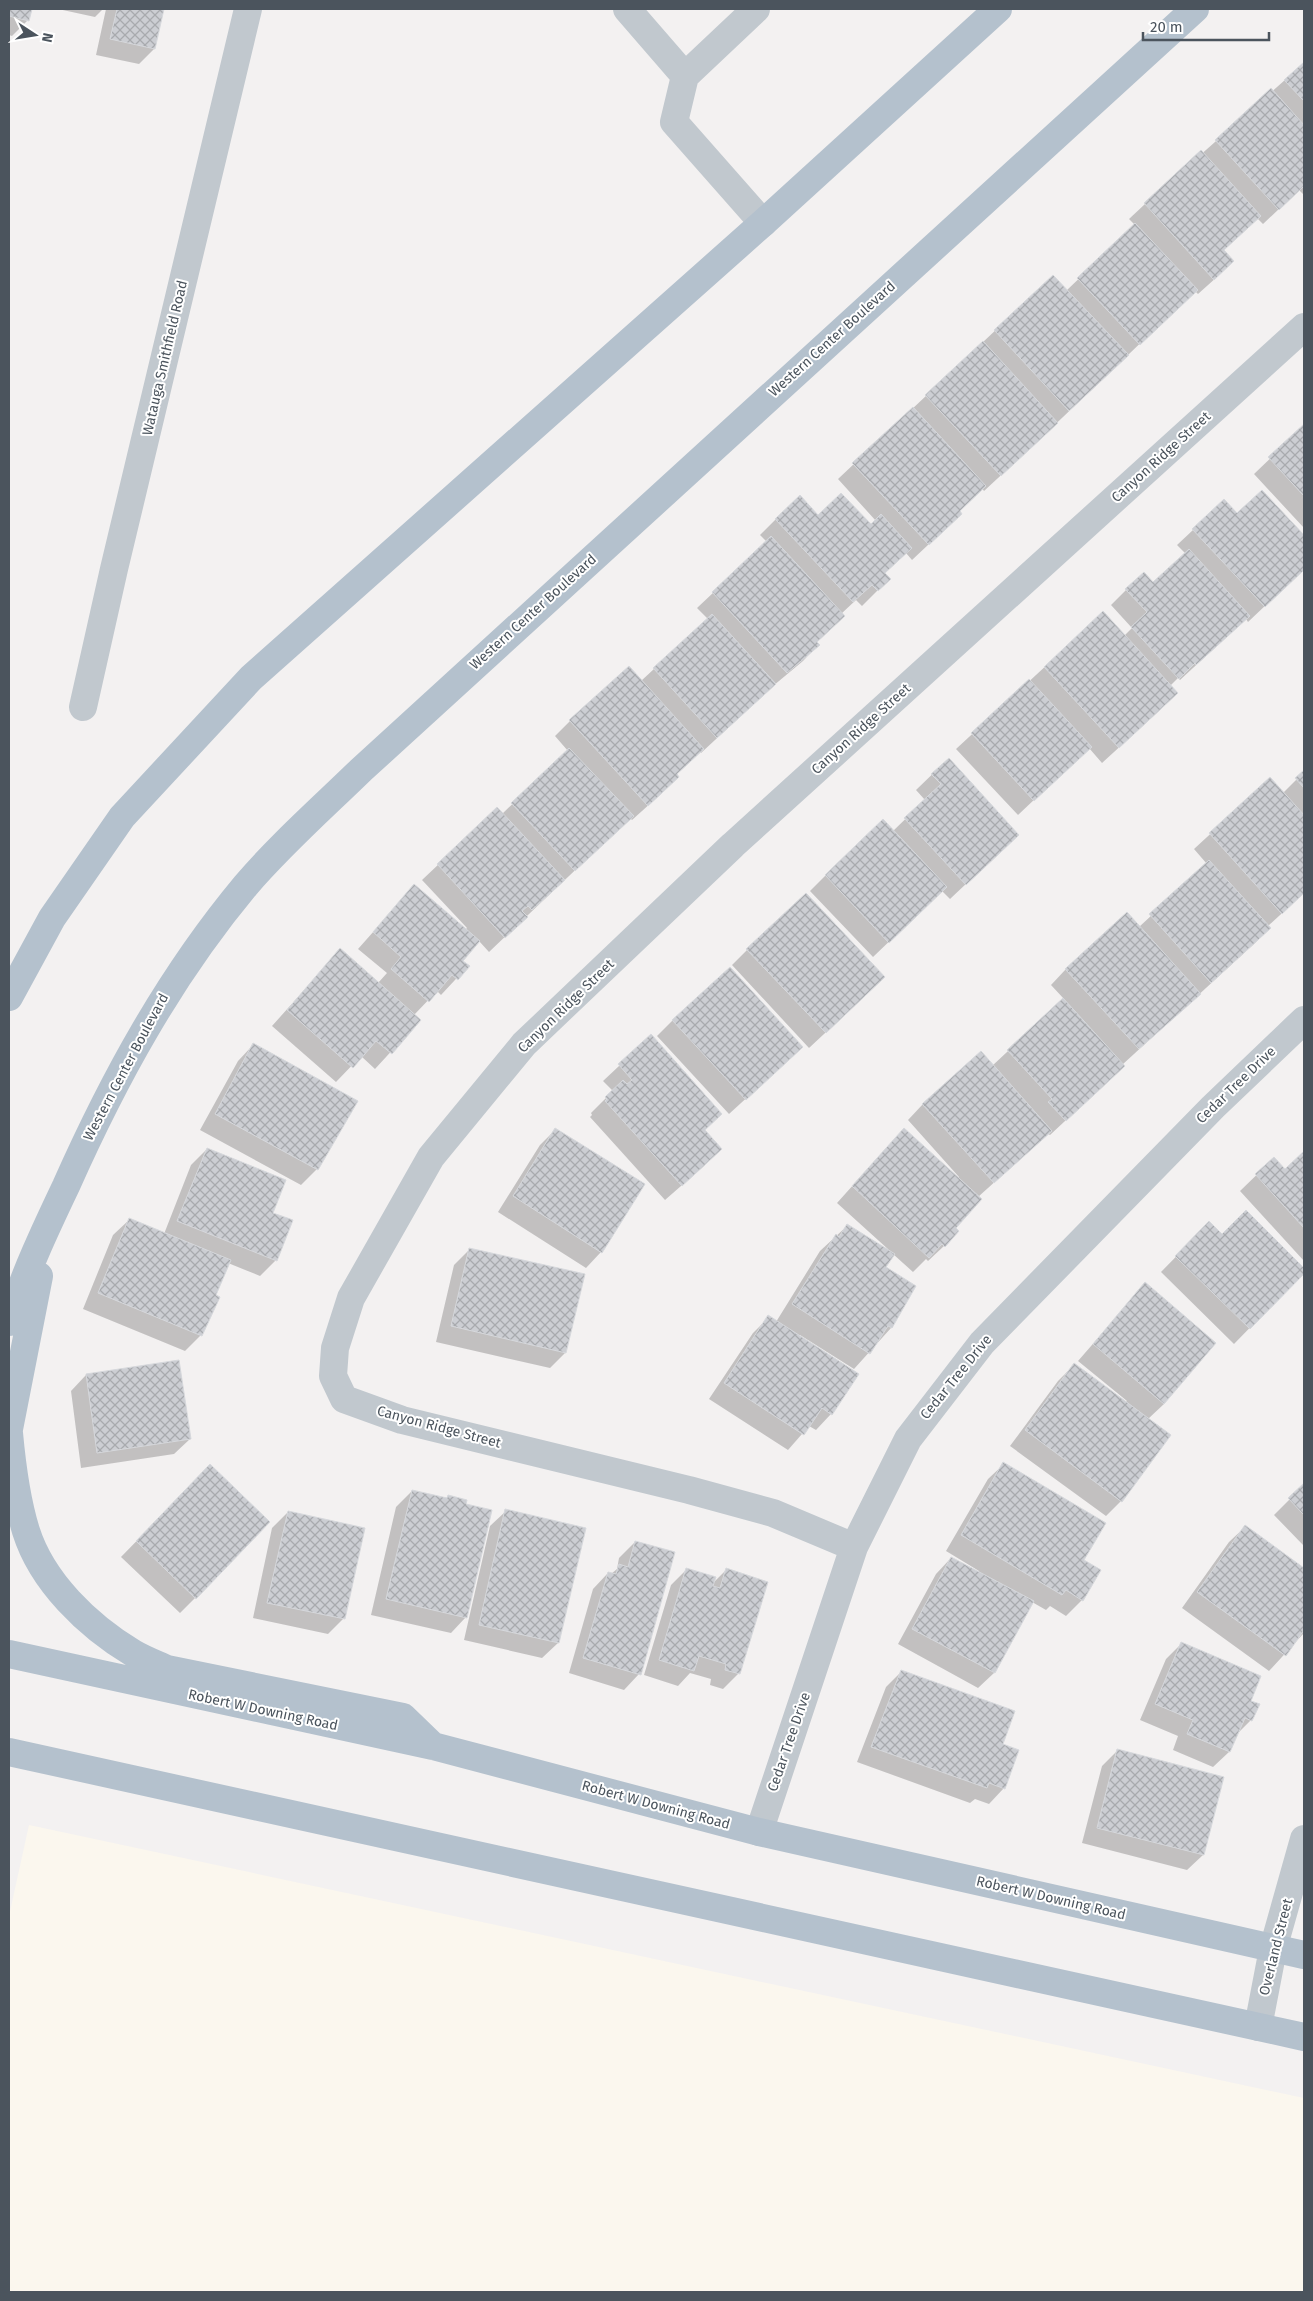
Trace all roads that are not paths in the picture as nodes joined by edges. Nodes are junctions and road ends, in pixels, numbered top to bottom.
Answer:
1 (248, 9) edge
2 (627, 9) edge
3 (756, 9) edge
4 (998, 9) edge
5 (1195, 9) edge
6 (685, 76) junction
7 (763, 223) junction
8 (1304, 327) edge
9 (83, 707) dead end
10 (9, 997) edge
11 (1304, 1020) edge
12 (51, 1218) junction
13 (9, 1322) edge
14 (9, 1431) edge
15 (854, 1547) junction
16 (9, 1654) edge
17 (433, 1746) junction
18 (9, 1752) edge
19 (759, 1832) junction
20 (1304, 1839) edge
21 (1273, 1949) junction
22 (1304, 1956) edge
23 (1258, 2027) junction
24 (1304, 2037) edge

1 - 9 street, Watauga Smithfield Road
2 - 6 street
3 - 6 street
4 - 7 main road
5 - 12 main road, Western Center Boulevard
6 - 7 street
7 - 10 main road
8 - 15 street, Canyon Ridge Street
11 - 15 street, Cedar Tree Drive
12 - 13 main road, Western Center Boulevard
12 - 14 main road
14 - 17 main road
15 - 19 street, Cedar Tree Drive
16 - 17 main road, Robert W Downing Road
17 - 19 main road, Robert W Downing Road
18 - 23 main road
19 - 21 main road, Robert W Downing Road
20 - 21 street, Overland Street
21 - 22 main road, Robert W Downing Road
21 - 23 street, Overland Street
23 - 24 main road

